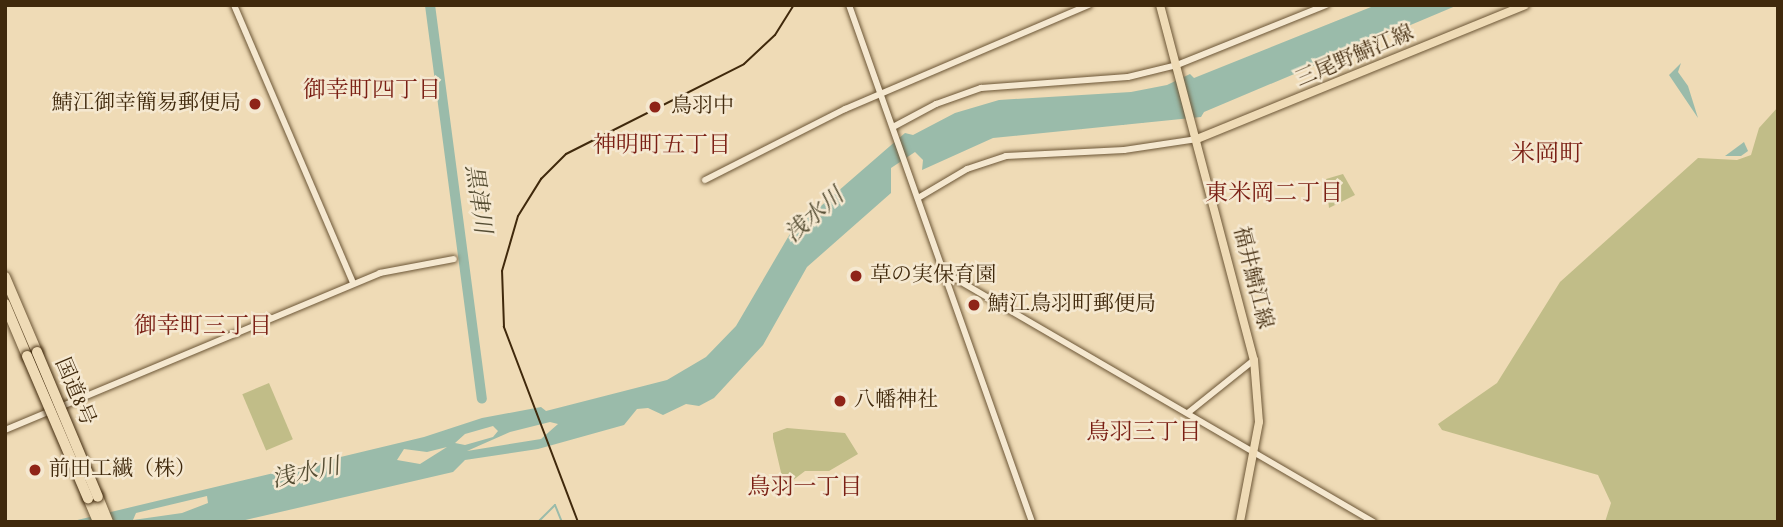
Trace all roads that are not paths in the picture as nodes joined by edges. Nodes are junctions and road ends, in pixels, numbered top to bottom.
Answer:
1 (234, 5) edge
2 (849, 5) edge
3 (1089, 5) edge
4 (1160, 5) edge
5 (1326, 5) edge
6 (1525, 5) edge
7 (1178, 70) junction
8 (880, 94) junction
9 (893, 127) junction
10 (1196, 134) junction
11 (705, 180) dead end
12 (917, 195) junction
13 (454, 258) dead end
14 (944, 272) junction
15 (5, 277) edge
16 (353, 283) junction
17 (5, 304) edge
18 (32, 354) junction
19 (1254, 360) junction
20 (1189, 412) junction
21 (5, 430) edge
22 (1255, 450) junction
23 (98, 522) edge
24 (108, 522) edge
25 (1032, 522) edge
26 (1240, 522) edge
27 (1374, 522) edge

1 - 16 street
2 - 8 street
3 - 8 street
4 - 7 main road, 福井鯖江線
5 - 7 street
6 - 10 main road, 三尾野鯖江線
7 - 9 street
7 - 10 main road, 福井鯖江線
8 - 9 street
8 - 11 street
9 - 12 street
10 - 12 street
10 - 19 main road, 福井鯖江線
12 - 14 street
13 - 16 street
14 - 20 street
14 - 25 street
15 - 18 highway, 国道8号
16 - 21 street
17 - 18 highway, 国道8号
18 - 23 highway, 国道8号, bridge
18 - 24 highway, 国道8号, bridge
19 - 20 street
19 - 22 main road, 福井鯖江線
20 - 22 street
22 - 26 main road, 福井鯖江線
22 - 27 street

